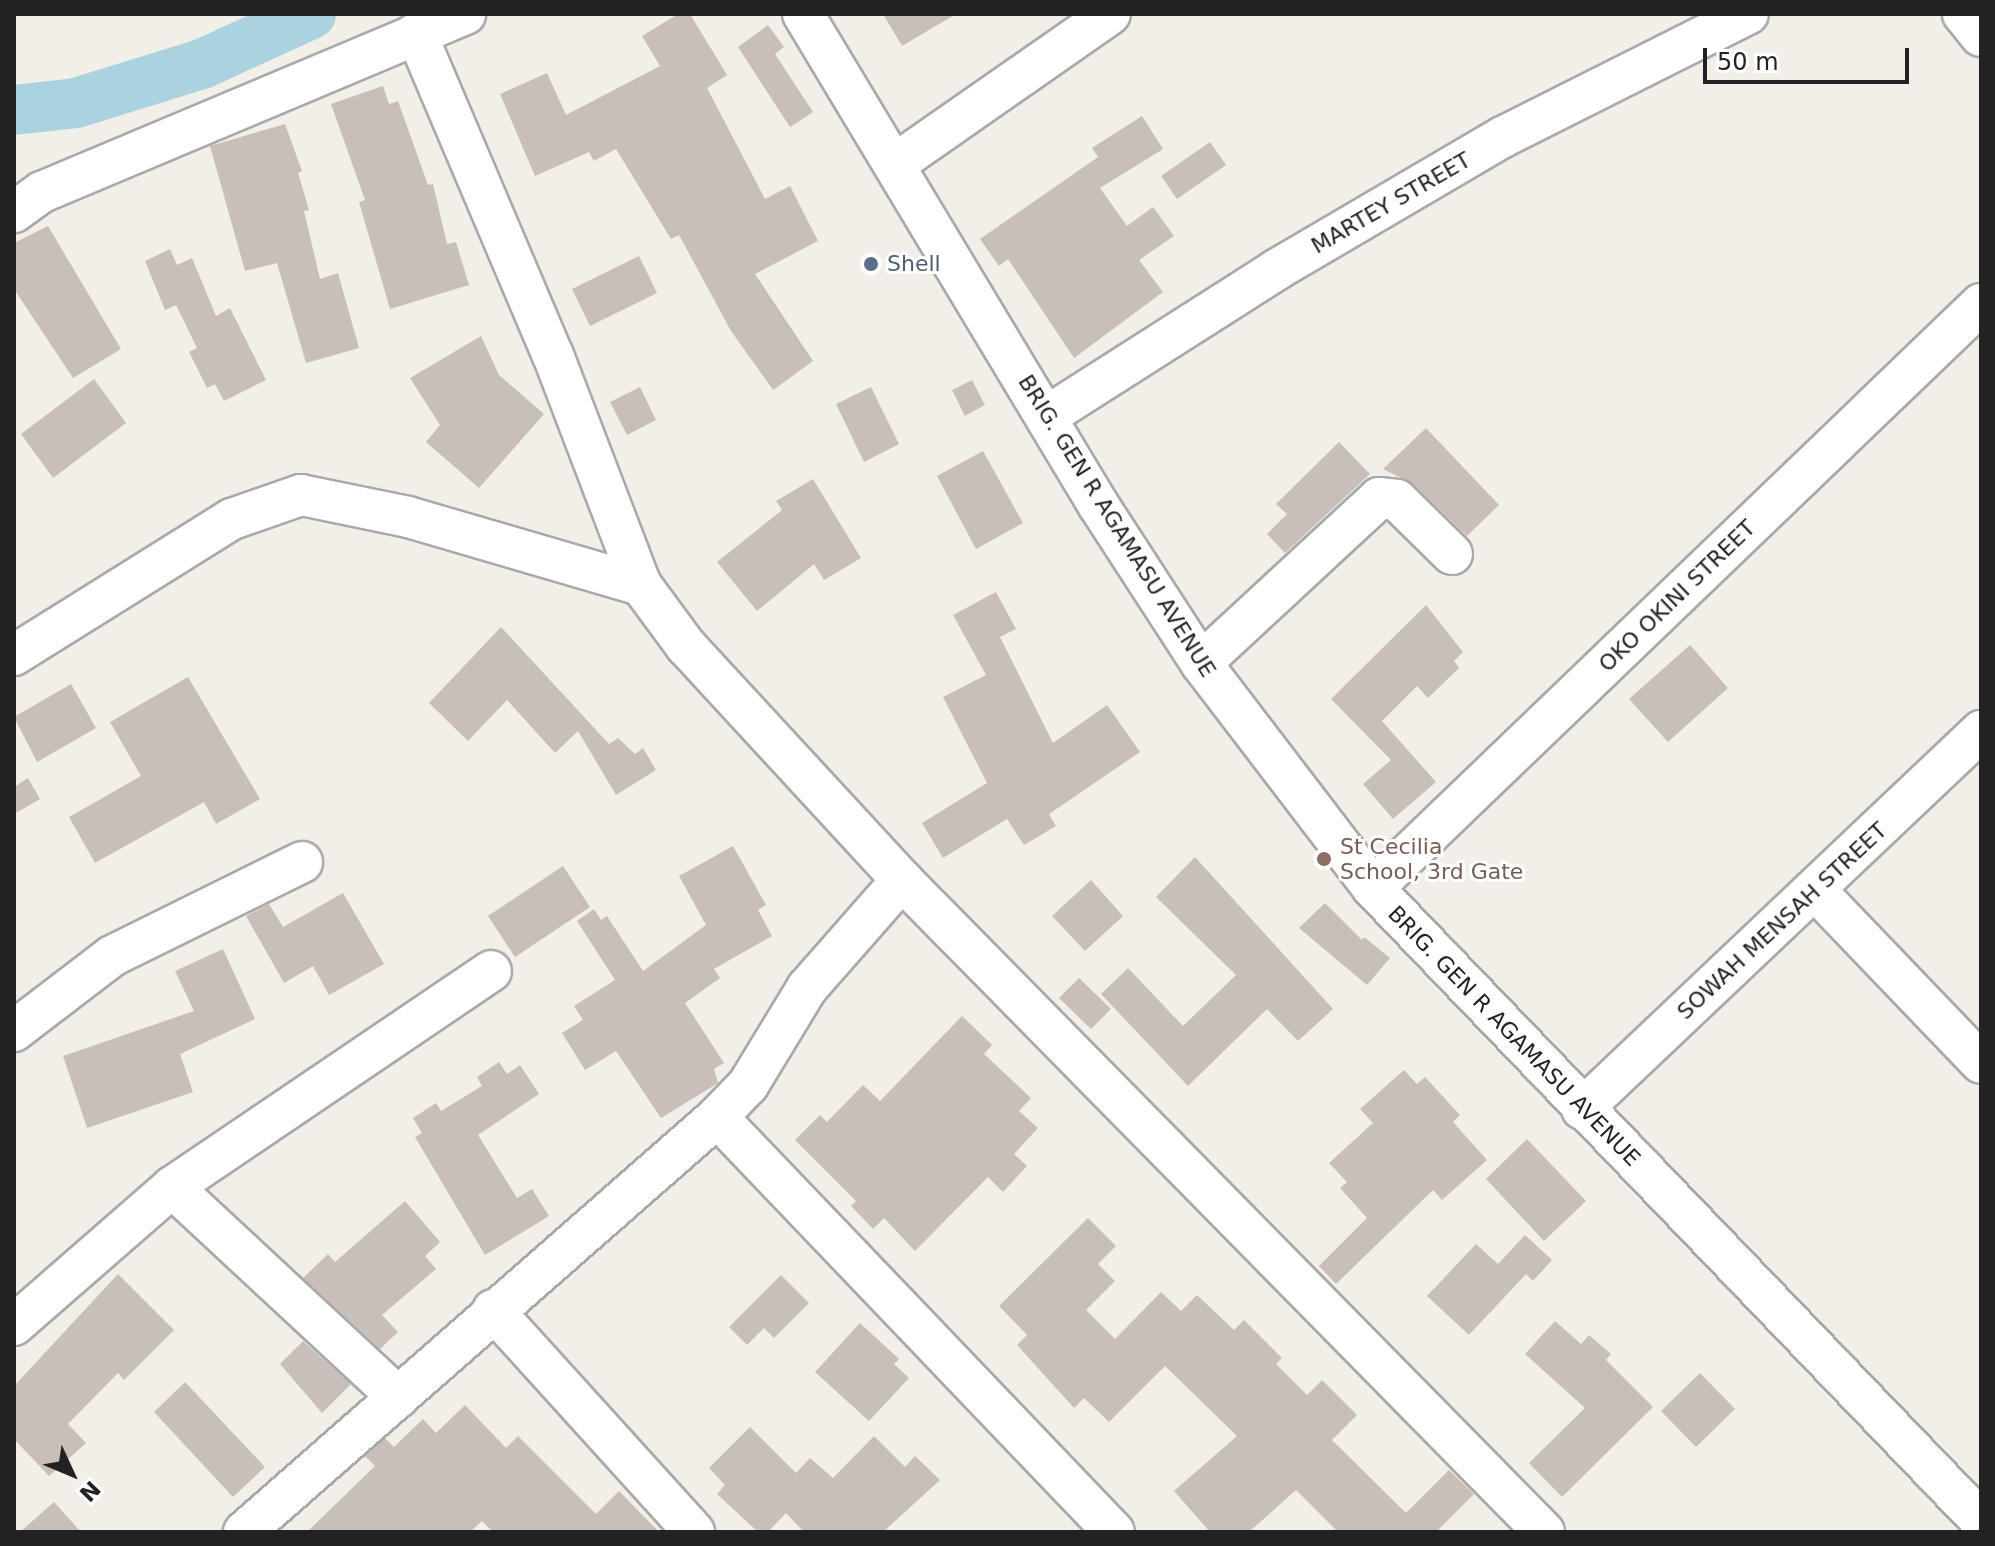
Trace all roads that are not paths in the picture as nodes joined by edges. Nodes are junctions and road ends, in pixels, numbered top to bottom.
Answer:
1 (465, 14) edge
2 (803, 14) edge
3 (1110, 14) edge
4 (1748, 14) edge
5 (1963, 14) edge
6 (416, 33) junction
7 (1981, 36) edge
8 (895, 164) junction
9 (14, 212) edge
10 (1981, 304) edge
11 (1047, 416) junction
12 (1452, 554) dead end
13 (641, 585) junction
14 (14, 655) edge
15 (1201, 663) junction
16 (1981, 731) edge
17 (302, 862) dead end
18 (902, 880) junction
19 (1373, 888) junction
20 (1816, 891) junction
21 (491, 971) dead end
22 (14, 1031) edge
23 (1981, 1063) edge
24 (1582, 1109) junction
25 (717, 1117) junction
26 (172, 1187) junction
27 (493, 1310) junction
28 (14, 1325) edge
29 (398, 1397) junction
30 (1981, 1521) edge
31 (265, 1525) edge
32 (694, 1532) edge
33 (1114, 1532) edge
34 (1544, 1532) edge

1 - 6 street
2 - 8 street, BRIG. GEN R AGAMASU AVENUE
3 - 8 street
4 - 11 street, MARTEY STREET
5 - 7 street
6 - 9 street
6 - 13 street
8 - 11 street, BRIG. GEN R AGAMASU AVENUE
10 - 19 street, OKO OKINI STREET
11 - 15 street, BRIG. GEN R AGAMASU AVENUE
12 - 15 street
13 - 14 street
13 - 18 street
15 - 19 street, BRIG. GEN R AGAMASU AVENUE
16 - 20 street, SOWAH MENSAH STREET
17 - 22 street
18 - 25 street
18 - 34 street
19 - 24 street, BRIG. GEN R AGAMASU AVENUE
20 - 23 street
20 - 24 street, SOWAH MENSAH STREET
21 - 26 street
24 - 30 street, BRIG. GEN R AGAMASU AVENUE
25 - 27 street
25 - 33 street
26 - 28 street
26 - 29 street
27 - 29 street
27 - 32 street
29 - 31 street

